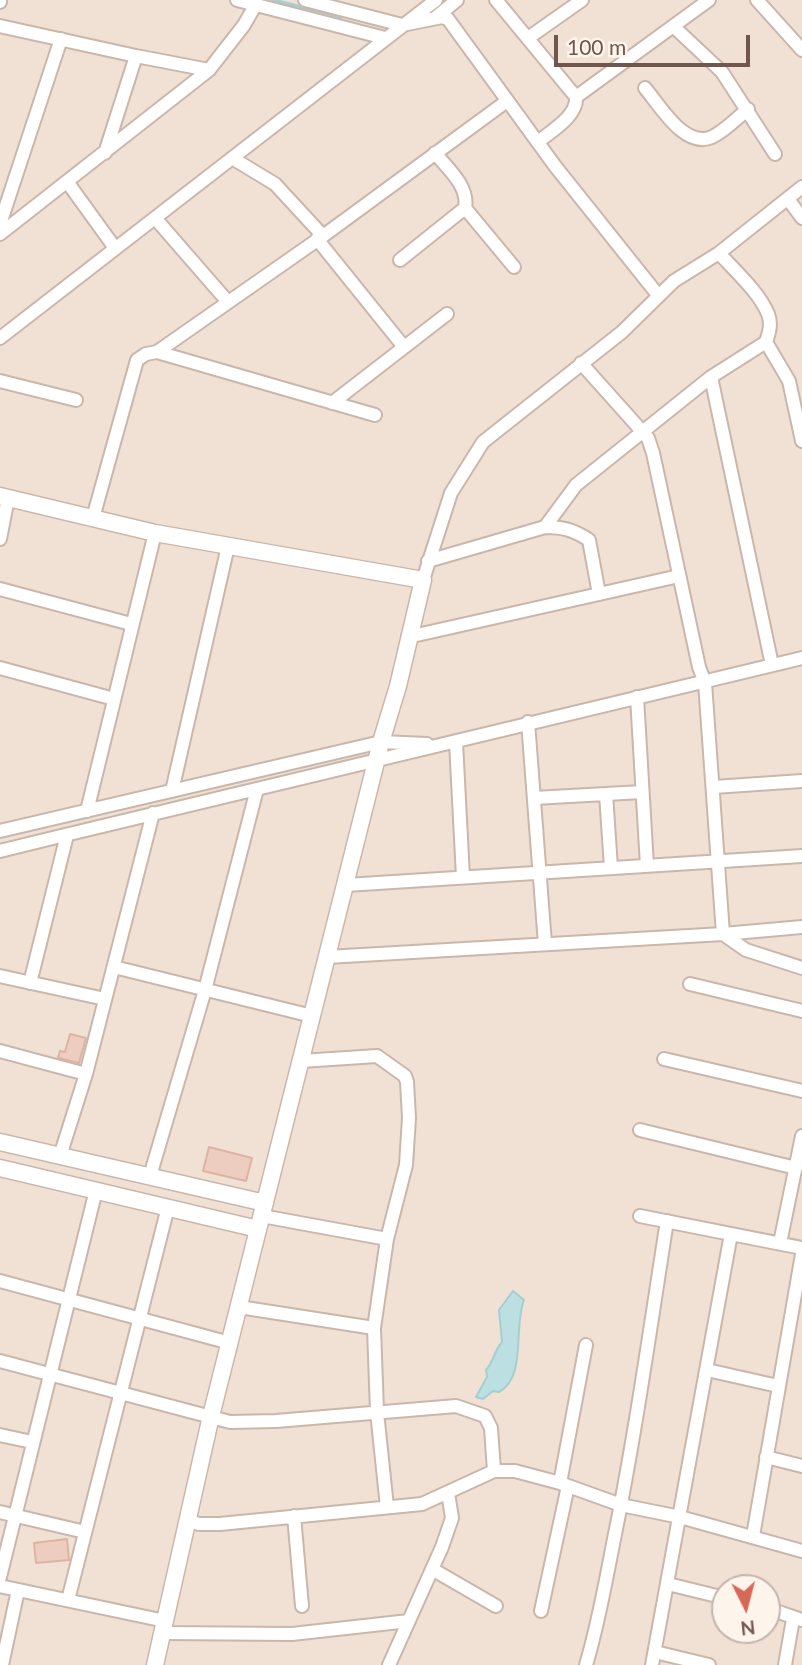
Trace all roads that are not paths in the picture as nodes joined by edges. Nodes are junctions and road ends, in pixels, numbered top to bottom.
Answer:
1 (237, 0) edge
2 (305, 0) edge
3 (436, 0) edge
4 (457, 0) edge
5 (496, 0) edge
6 (583, 0) edge
7 (709, 0) edge
8 (757, 0) edge
9 (256, 4) junction
10 (435, 18) junction
11 (402, 24) junction
12 (0, 26) edge
13 (673, 26) junction
14 (385, 38) junction
15 (528, 38) junction
16 (61, 39) junction
17 (802, 50) edge
18 (136, 56) junction
19 (209, 70) junction
20 (645, 88) dead end
21 (576, 97) junction
22 (507, 101) junction
23 (748, 109) junction
24 (538, 142) junction
25 (105, 153) junction
26 (435, 153) junction
27 (775, 154) dead end
28 (232, 159) junction
29 (68, 183) junction
30 (802, 187) edge
31 (788, 199) junction
32 (465, 208) junction
33 (155, 218) junction
34 (802, 218) edge
35 (0, 224) edge
36 (0, 234) edge
37 (320, 238) junction
38 (115, 248) junction
39 (719, 253) junction
40 (400, 260) dead end
41 (514, 267) dead end
42 (658, 295) junction
43 (228, 302) junction
44 (447, 314) dead end
45 (0, 338) edge
46 (766, 342) junction
47 (404, 347) junction
48 (157, 352) junction
49 (581, 363) junction
50 (711, 377) junction
51 (0, 381) edge
52 (789, 381) junction
53 (802, 388) edge
54 (76, 400) dead end
55 (332, 403) junction
56 (375, 415) dead end
57 (642, 432) junction
58 (802, 440) edge
59 (4, 497) edge
60 (93, 517) junction
61 (545, 527) junction
62 (155, 533) junction
63 (0, 539) edge
64 (228, 546) junction
65 (428, 561) junction
66 (679, 576) junction
67 (423, 580) junction
68 (0, 589) edge
69 (599, 594) junction
70 (131, 624) junction
71 (408, 637) junction
72 (802, 658) edge
73 (772, 665) junction
74 (0, 668) edge
75 (705, 683) junction
76 (636, 697) junction
77 (114, 699) junction
78 (528, 722) junction
79 (381, 742) junction
80 (450, 743) junction
81 (377, 761) junction
82 (802, 781) edge
83 (714, 788) junction
84 (257, 789) junction
85 (172, 791) junction
86 (642, 792) junction
87 (606, 794) junction
88 (534, 798) junction
89 (87, 811) junction
90 (152, 813) junction
91 (0, 831) edge
92 (66, 835) junction
93 (0, 851) edge
94 (802, 856) edge
95 (719, 861) junction
96 (647, 866) junction
97 (611, 868) junction
98 (540, 872) junction
99 (463, 877) junction
100 (346, 885) junction
101 (802, 927) edge
102 (723, 934) junction
103 (545, 944) junction
104 (327, 957) junction
105 (114, 967) junction
106 (802, 968) edge
107 (0, 976) edge
108 (30, 983) junction
109 (690, 984) dead end
110 (205, 990) junction
111 (105, 999) junction
112 (802, 1011) edge
113 (313, 1016) junction
114 (0, 1051) edge
115 (664, 1059) dead end
116 (301, 1061) junction
117 (86, 1074) junction
118 (802, 1091) edge
119 (640, 1130) dead end
120 (802, 1136) edge
121 (0, 1142) edge
122 (65, 1157) junction
123 (0, 1168) edge
124 (796, 1168) junction
125 (127, 1171) junction
126 (150, 1176) junction
127 (64, 1182) junction
128 (96, 1190) junction
129 (119, 1195) junction
130 (169, 1207) junction
131 (262, 1216) junction
132 (640, 1216) dead end
133 (667, 1221) junction
134 (731, 1234) junction
135 (387, 1239) junction
136 (780, 1243) junction
137 (802, 1248) edge
138 (802, 1254) edge
139 (0, 1281) edge
140 (68, 1300) junction
141 (239, 1307) junction
142 (140, 1320) junction
143 (374, 1328) junction
144 (230, 1343) junction
145 (586, 1345) dead end
146 (0, 1361) edge
147 (707, 1370) junction
148 (49, 1374) junction
149 (778, 1386) junction
150 (121, 1393) junction
151 (377, 1412) junction
152 (211, 1416) junction
153 (0, 1435) edge
154 (32, 1442) junction
155 (766, 1457) junction
156 (802, 1466) edge
157 (494, 1471) junction
158 (564, 1485) junction
159 (448, 1493) junction
160 (621, 1505) junction
161 (387, 1507) junction
162 (0, 1512) edge
163 (14, 1515) junction
164 (294, 1516) junction
165 (680, 1517) junction
166 (187, 1520) junction
167 (85, 1532) junction
168 (753, 1536) junction
169 (802, 1551) edge
170 (432, 1569) junction
171 (0, 1577) edge
172 (668, 1584) junction
173 (0, 1586) edge
174 (18, 1590) junction
175 (711, 1595) edge
176 (68, 1600) junction
177 (302, 1606) dead end
178 (496, 1606) dead end
179 (541, 1611) dead end
180 (797, 1619) edge
181 (409, 1621) junction
182 (164, 1627) junction
183 (654, 1658) edge
184 (2, 1665) edge
185 (155, 1665) edge
186 (389, 1665) edge
187 (586, 1665) edge
188 (709, 1665) edge
189 (785, 1665) edge

1 - 9 street
2 - 11 street
3 - 11 street
4 - 10 street
5 - 15 street
6 - 15 street
7 - 13 street
8 - 17 street
9 - 14 street
9 - 19 street
10 - 11 street
10 - 22 street
11 - 14 street
12 - 16 street
13 - 21 street
13 - 23 street
14 - 28 street
15 - 21 street
16 - 18 street
16 - 35 street
18 - 19 street
18 - 25 street
19 - 25 street
20 - 23 street
21 - 24 street
22 - 24 street
22 - 26 street
23 - 27 street
24 - 42 street
25 - 29 street
26 - 32 street
26 - 37 street
28 - 33 street
28 - 37 street
29 - 36 street
29 - 38 street
30 - 31 street
31 - 34 street
31 - 39 street
32 - 40 street
32 - 41 street
33 - 38 street
33 - 43 street
37 - 43 street
37 - 47 street
38 - 45 street
39 - 42 street
39 - 46 street
42 - 49 street
43 - 48 street
44 - 47 street
46 - 50 street
46 - 52 street
47 - 55 street
48 - 55 street
48 - 60 street
49 - 57 street
49 - 65 street
50 - 57 street
50 - 73 street
51 - 54 street
52 - 53 street
52 - 58 street
55 - 56 street
57 - 61 street
57 - 66 street
59 - 60 street
59 - 63 street
60 - 62 street
61 - 65 street
61 - 69 street
62 - 64 street
62 - 70 street
64 - 67 street
64 - 85 street
65 - 67 street
66 - 69 street
66 - 75 street
67 - 71 street
68 - 70 street
69 - 71 street
70 - 77 street
71 - 79 street
72 - 73 street
73 - 75 street
74 - 77 street
75 - 76 street
75 - 83 street
76 - 78 street
76 - 86 street
77 - 89 street
78 - 80 street
78 - 88 street
79 - 80 street
79 - 81 street
79 - 85 street
80 - 81 street
80 - 99 street
81 - 84 street
81 - 100 street
82 - 83 street
83 - 95 street
84 - 90 street
84 - 110 street
85 - 89 street
86 - 87 street
86 - 96 street
87 - 88 street
87 - 97 street
88 - 98 street
89 - 91 street
90 - 92 street
90 - 105 street
92 - 93 street
92 - 108 street
94 - 95 street
95 - 96 street
95 - 102 street
96 - 97 street
97 - 98 street
98 - 99 street
98 - 103 street
99 - 100 street
100 - 104 street
101 - 102 street
102 - 103 street
102 - 106 street
103 - 104 street
104 - 113 street
105 - 110 street
105 - 111 street
107 - 108 street
108 - 111 street
109 - 112 street
110 - 113 street
110 - 126 street
111 - 117 street
113 - 116 street
114 - 117 street
115 - 118 street
116 - 131 street
116 - 135 street
117 - 122 street
119 - 124 street
120 - 124 street
121 - 122 street
122 - 125 street
122 - 127 street
123 - 127 street
124 - 136 street
125 - 126 street
125 - 129 street
126 - 131 street
127 - 128 street
128 - 129 street
128 - 140 street
129 - 130 street
130 - 131 street
130 - 142 street
131 - 135 street
131 - 141 street
132 - 133 street
133 - 134 street
133 - 160 street
134 - 136 street
134 - 147 street
135 - 143 street
136 - 137 street
138 - 149 street
139 - 140 street
140 - 142 street
140 - 148 street
141 - 143 street
141 - 144 street
142 - 144 street
142 - 150 street
143 - 151 street
144 - 152 street
145 - 158 street
146 - 148 street
147 - 149 street
147 - 165 street
148 - 150 street
148 - 154 street
149 - 155 street
150 - 152 street
150 - 167 street
151 - 152 street
151 - 157 street
151 - 161 street
152 - 166 street
153 - 154 street
154 - 163 street
155 - 156 street
155 - 168 street
157 - 158 street
157 - 159 street
158 - 160 street
158 - 179 street
159 - 161 street
159 - 170 street
160 - 165 street
160 - 187 street
161 - 164 street
162 - 163 street
163 - 167 street
163 - 171 street
164 - 166 street
164 - 177 street
165 - 168 street
165 - 172 street
166 - 182 street
167 - 176 street
168 - 169 street
170 - 178 street
170 - 181 street
172 - 175 street
172 - 183 street
173 - 174 street
174 - 176 street
174 - 184 street
176 - 182 street
180 - 189 street
181 - 182 street
181 - 186 street
182 - 185 street
183 - 188 street

